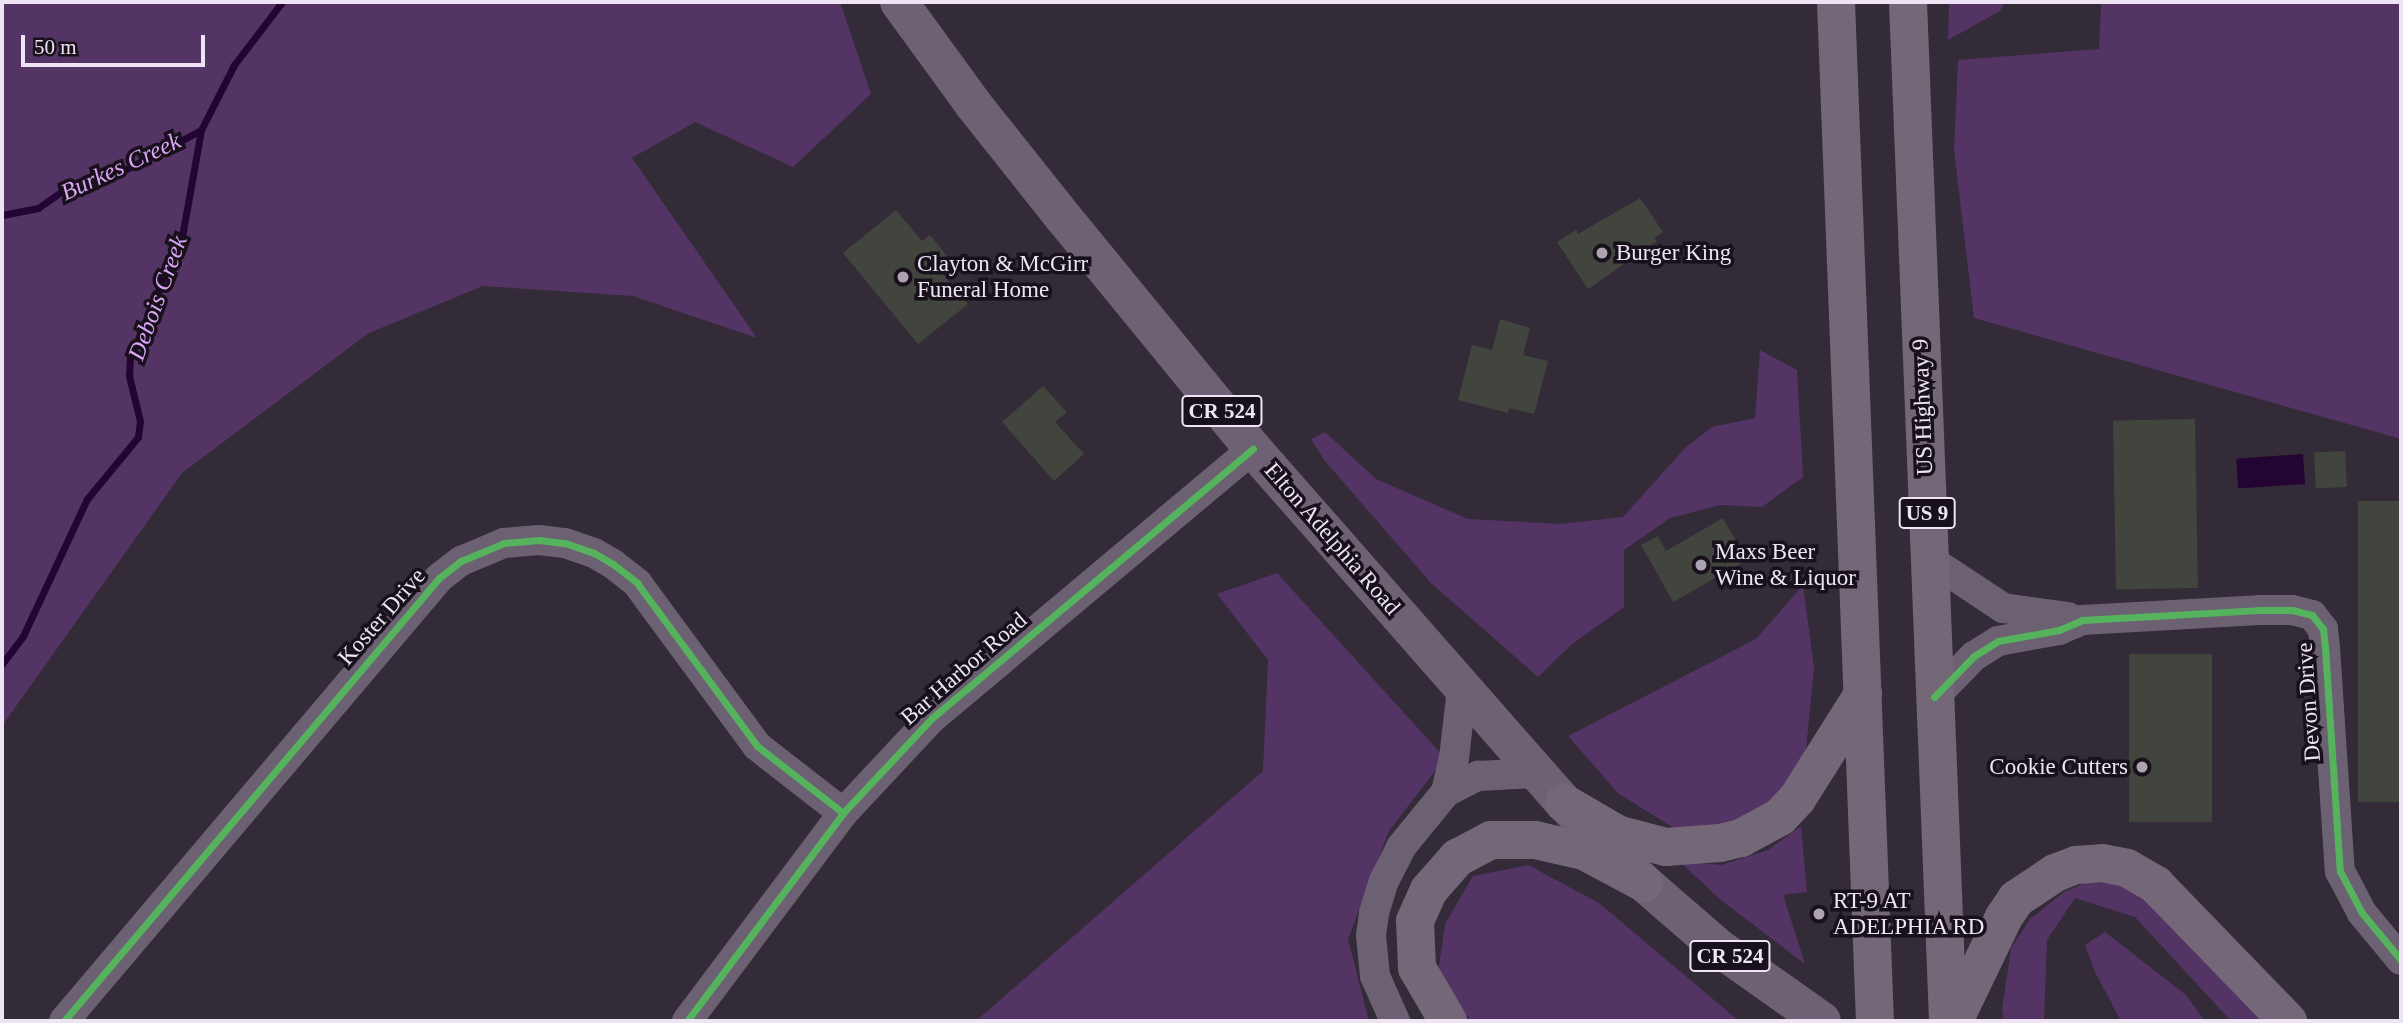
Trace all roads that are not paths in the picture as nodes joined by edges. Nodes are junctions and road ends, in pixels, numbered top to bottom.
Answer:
1 (900, 2) edge
2 (1836, 2) edge
3 (1908, 2) edge
4 (1253, 449) junction
5 (1929, 559) junction
6 (2081, 620) junction
7 (1462, 689) junction
8 (1863, 694) junction
9 (1934, 697) junction
10 (1538, 774) junction
11 (1446, 792) junction
12 (1564, 803) junction
13 (843, 813) junction
14 (1644, 883) junction
15 (2401, 960) edge
16 (64, 1021) edge
17 (687, 1021) edge
18 (1395, 1021) edge
19 (1448, 1021) edge
20 (1822, 1021) edge
21 (1875, 1021) edge
22 (1948, 1021) edge
23 (1954, 1021) edge
24 (2288, 1021) edge

1 - 4 main road, Elton Adelphia Road / CR 524
2 - 8 highway
3 - 5 highway, US Highway 9 / US 9
4 - 7 main road, Elton Adelphia Road / CR 524
4 - 13 street, Bar Harbor Road
5 - 6 street
5 - 9 highway, US Highway 9 / US 9
6 - 9 street
6 - 15 street, Devon Drive
7 - 10 main road, Elton Adelphia Road / CR 524
7 - 11 street
8 - 12 highway
8 - 21 highway
9 - 22 highway, US Highway 9 / US 9
10 - 11 street
10 - 12 main road, Elton Adelphia Road / CR 524
11 - 18 street
12 - 14 main road, Elton Adelphia Road / CR 524
13 - 16 street, Koster Drive
13 - 17 street, Bar Harbor Road
14 - 19 highway
14 - 20 main road, Elton Adelphia Road / CR 524
23 - 24 highway

